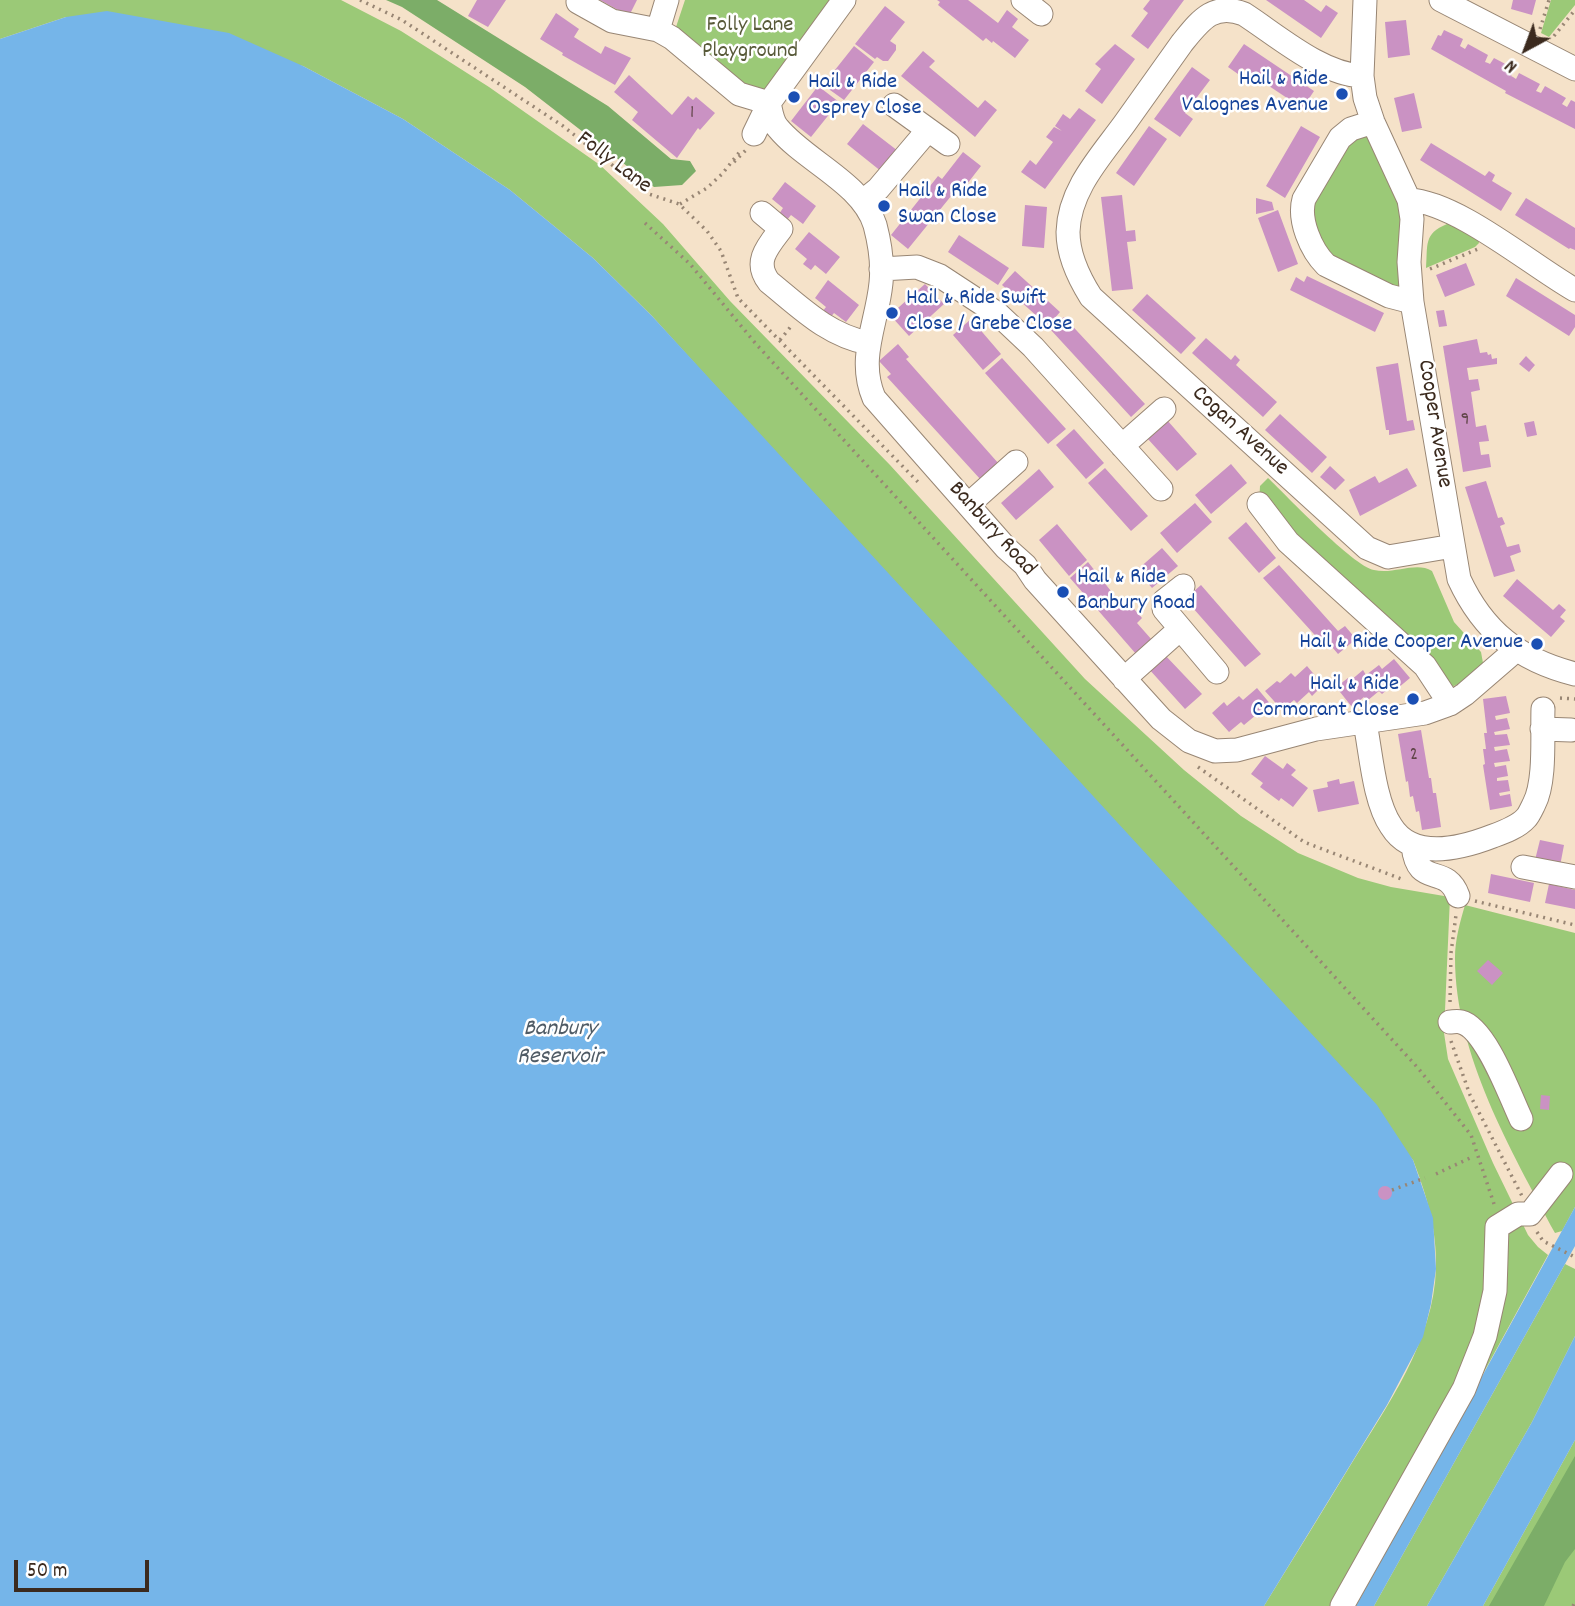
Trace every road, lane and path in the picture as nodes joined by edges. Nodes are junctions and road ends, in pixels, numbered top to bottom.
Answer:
1 (360, 0) edge
2 (667, 0) edge
3 (844, 0) edge
4 (1023, 0) edge
5 (1365, 0) edge
6 (1441, 0) edge
7 (1549, 0) edge
8 (579, 2) dead end
9 (1575, 10) edge
10 (1041, 14) dead end
11 (658, 30) junction
12 (1538, 50) junction
13 (1575, 69) edge
14 (1362, 76) junction
15 (769, 103) junction
16 (894, 105) dead end
17 (1373, 122) junction
18 (928, 130) junction
19 (754, 134) joint
20 (948, 144) dead end
21 (1409, 200) junction
22 (863, 201) junction
23 (762, 213) dead end
24 (645, 223) dead end
25 (1493, 237) junction
26 (881, 269) junction
27 (1410, 278) junction
28 (1575, 290) edge
29 (1412, 302) junction
30 (787, 331) dead end
31 (780, 340) dead end
32 (868, 343) junction
33 (1164, 409) dead end
34 (1122, 446) junction
35 (1016, 462) dead end
36 (1161, 489) dead end
37 (1259, 504) dead end
38 (969, 505) junction
39 (1453, 546) junction
40 (1183, 586) dead end
41 (1180, 629) junction
42 (1517, 650) junction
43 (1217, 672) dead end
44 (1575, 674) edge
45 (1124, 679) junction
46 (1450, 704) junction
47 (1365, 723) junction
48 (1571, 730) dead end
49 (1209, 776) dead end
50 (1413, 845) junction
51 (1523, 867) dead end
52 (1575, 877) edge
53 (1415, 883) dead end
54 (1458, 896) dead end
55 (1485, 904) dead end
56 (1575, 925) edge
57 (1450, 1022) dead end
58 (1521, 1119) dead end
59 (1470, 1158) dead end
60 (1436, 1174) dead end
61 (1561, 1174) dead end
62 (1426, 1178) dead end
63 (1392, 1190) dead end
64 (1497, 1227) junction
65 (1543, 1241) dead end
66 (1575, 1257) edge
67 (1342, 1606) edge

1 - 19 path, Folly Lane
2 - 11 street
3 - 15 street
4 - 10 street
5 - 14 street
6 - 12 street
7 - 12 path
8 - 11 street
9 - 12 path
11 - 15 street
12 - 13 street
14 - 17 street
14 - 39 street, Cogan Avenue
15 - 19 street
15 - 22 street, Banbury Road
16 - 18 street
17 - 21 street
17 - 29 street
18 - 20 street
18 - 22 street
21 - 25 street
21 - 27 street, Cooper Avenue
22 - 26 street, Banbury Road
23 - 32 street
24 - 64 path
25 - 27 path
25 - 28 street
26 - 32 street, Banbury Road
26 - 34 street
27 - 29 street, Cooper Avenue
29 - 39 street, Cooper Avenue
30 - 31 path
32 - 38 street, Banbury Road
33 - 34 street
34 - 36 street
35 - 38 street
37 - 46 street
38 - 45 street, Banbury Road
39 - 42 street, Cooper Avenue
40 - 41 street
41 - 43 street
41 - 45 street
42 - 44 street, Cooper Avenue
42 - 46 street, Banbury Road
45 - 47 street, Banbury Road
46 - 47 street, Banbury Road
47 - 50 street
48 - 50 street
49 - 53 path
50 - 54 street
51 - 52 street
55 - 56 path
57 - 58 street
59 - 60 path
61 - 64 street
62 - 63 path
64 - 67 street
65 - 66 path

